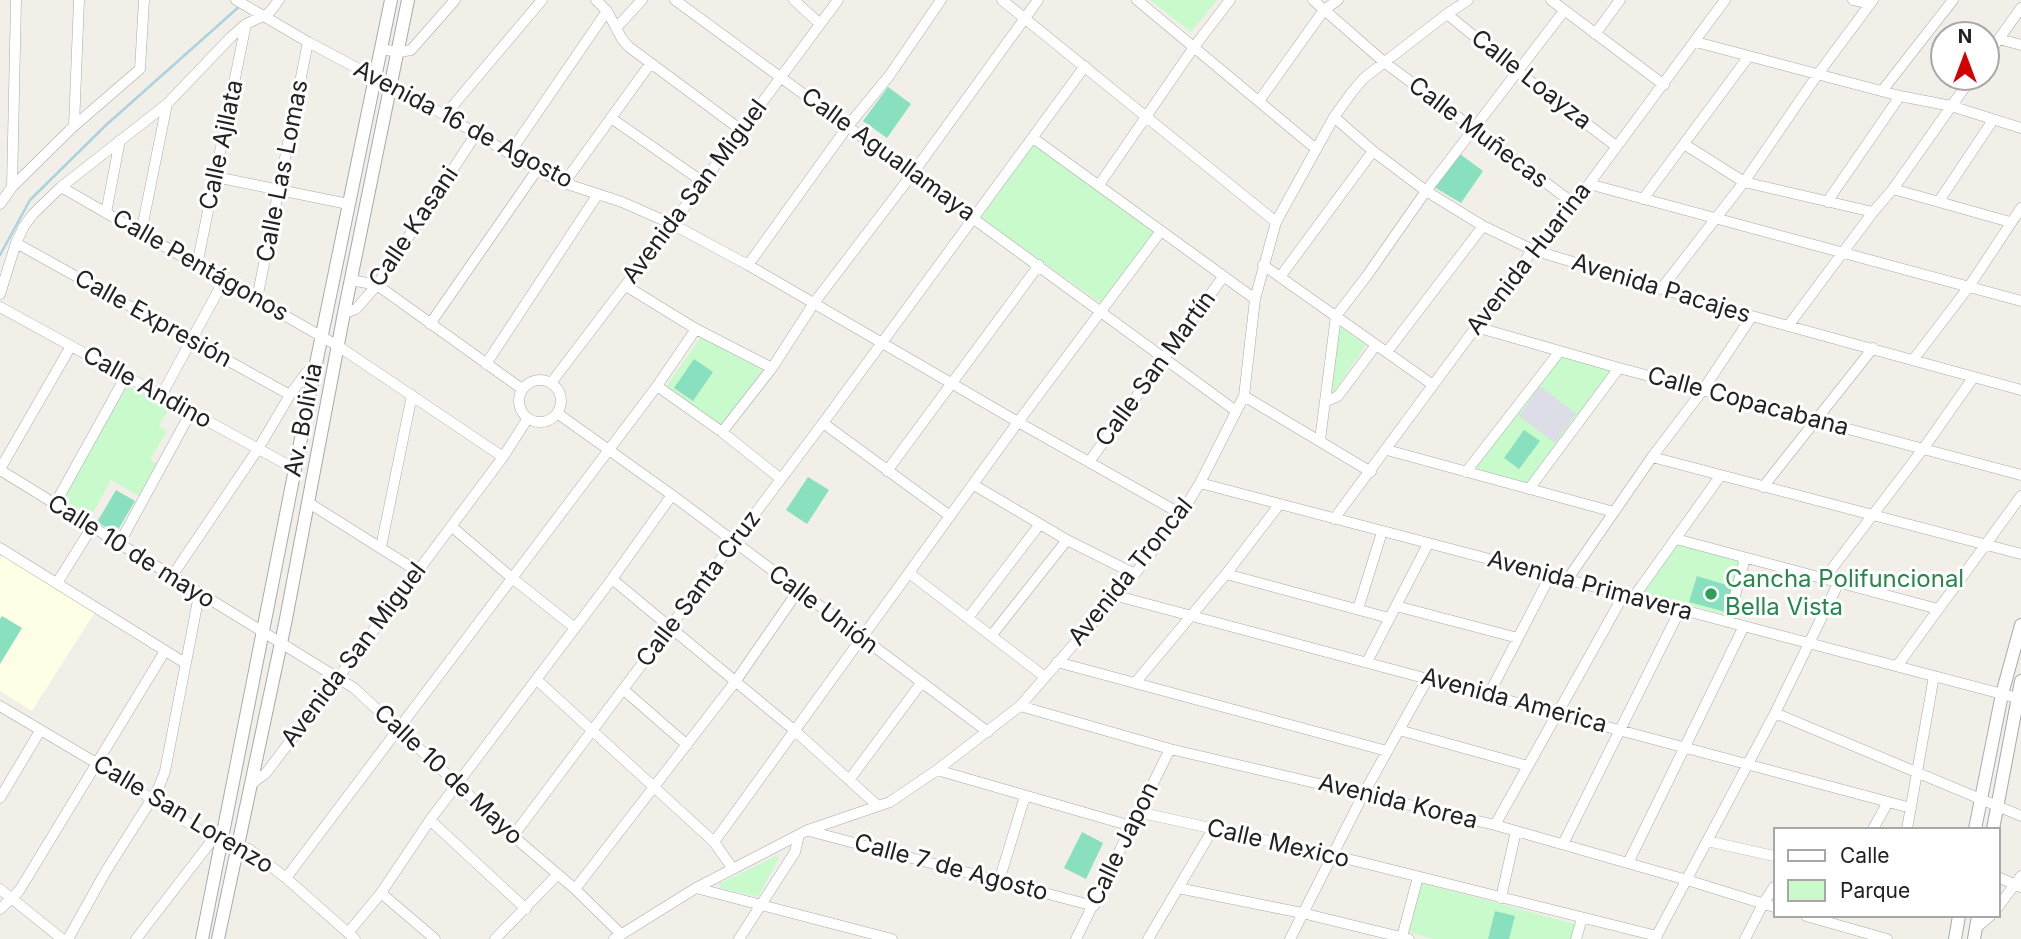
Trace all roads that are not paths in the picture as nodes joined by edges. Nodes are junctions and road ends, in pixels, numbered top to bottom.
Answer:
1 (16, 0) edge
2 (79, 0) edge
3 (144, 0) edge
4 (236, 0) edge
5 (279, 0) edge
6 (391, 0) edge
7 (408, 0) edge
8 (455, 0) edge
9 (542, 0) edge
10 (596, 0) edge
11 (642, 0) edge
12 (676, 0) edge
13 (794, 0) edge
14 (838, 0) edge
15 (941, 0) edge
16 (1002, 0) edge
17 (1038, 0) edge
18 (1137, 0) edge
19 (1230, 0) edge
20 (1313, 0) edge
21 (1338, 0) edge
22 (1468, 0) edge
23 (1551, 0) edge
24 (1620, 0) edge
25 (1725, 0) edge
26 (1853, 0) edge
27 (1953, 0) edge
28 (1871, 2) edge
29 (2021, 8) edge
30 (1324, 10) junction
31 (607, 11) junction
32 (1564, 11) junction
33 (1447, 14) junction
34 (266, 16) junction
35 (1024, 18) junction
36 (246, 24) junction
37 (820, 24) junction
38 (616, 28) junction
39 (1595, 34) junction
40 (2000, 38) edge
41 (2000, 39) edge
42 (308, 42) junction
43 (1696, 42) junction
44 (2021, 45) edge
45 (1194, 47) junction
46 (381, 49) junction
47 (399, 52) junction
48 (1749, 56) junction
49 (1384, 62) junction
50 (650, 64) junction
51 (1084, 66) junction
52 (1518, 72) junction
53 (1818, 74) junction
54 (375, 78) junction
55 (780, 78) junction
56 (1664, 85) junction
57 (391, 86) junction
58 (1882, 91) junction
59 (1962, 91) edge
60 (1900, 96) junction
61 (1259, 101) junction
62 (167, 104) junction
63 (1951, 106) junction
64 (445, 115) junction
65 (1147, 117) junction
66 (1334, 117) junction
67 (611, 118) junction
68 (1993, 120) junction
69 (74, 125) junction
70 (848, 126) junction
71 (2021, 128) edge
72 (741, 130) junction
73 (1473, 131) junction
74 (476, 134) junction
75 (1033, 138) junction
76 (120, 140) junction
77 (1684, 144) junction
78 (1616, 146) junction
79 (1316, 149) junction
80 (1373, 151) junction
81 (509, 154) junction
82 (537, 170) junction
83 (913, 173) junction
84 (216, 177) junction
85 (703, 182) junction
86 (1744, 182) junction
87 (564, 183) junction
88 (1589, 184) junction
89 (1099, 185) junction
90 (12, 187) junction
91 (61, 187) junction
92 (1893, 189) junction
93 (280, 190) junction
94 (1426, 191) junction
95 (598, 194) junction
96 (1643, 199) junction
97 (1938, 201) junction
98 (1827, 202) junction
99 (1573, 203) junction
100 (0, 204) edge
101 (348, 204) junction
102 (2021, 208) edge
103 (1872, 212) junction
104 (106, 213) junction
105 (975, 218) junction
106 (1715, 220) junction
107 (1276, 222) junction
108 (2010, 222) junction
109 (672, 224) junction
110 (1483, 226) junction
111 (1161, 232) junction
112 (141, 233) junction
113 (16, 243) junction
114 (1533, 250) junction
115 (1842, 254) junction
116 (197, 265) junction
117 (748, 265) junction
118 (1039, 265) junction
119 (1263, 265) junction
120 (1223, 276) junction
121 (1280, 277) junction
122 (224, 280) junction
123 (351, 280) junction
124 (377, 285) junction
125 (626, 286) junction
126 (1968, 288) junction
127 (1661, 289) junction
128 (0, 295) edge
129 (257, 299) junction
130 (1255, 299) junction
131 (2021, 302) edge
132 (814, 303) junction
133 (0, 307) edge
134 (1100, 312) junction
135 (344, 313) junction
136 (1336, 316) junction
137 (1752, 316) junction
138 (430, 324) junction
139 (1788, 326) junction
140 (1476, 327) junction
141 (696, 329) junction
142 (321, 336) junction
143 (192, 340) junction
144 (883, 342) junction
145 (1376, 345) junction
146 (71, 346) junction
147 (338, 346) junction
148 (1873, 348) junction
149 (1560, 351) junction
150 (1387, 352) junction
151 (1164, 359) junction
152 (1913, 360) junction
153 (486, 363) junction
154 (315, 367) junction
155 (772, 368) junction
156 (1619, 368) junction
157 (126, 376) junction
158 (1973, 378) junction
159 (952, 382) junction
160 (551, 383) junction
161 (1433, 385) junction
162 (657, 386) junction
163 (522, 389) junction
164 (1703, 390) junction
165 (2021, 390) edge
166 (290, 395) junction
167 (412, 395) junction
168 (161, 396) junction
169 (1244, 396) junction
170 (1325, 402) junction
171 (1236, 411) junction
172 (191, 412) junction
173 (557, 413) junction
174 (528, 418) junction
175 (1816, 420) junction
176 (1018, 422) junction
177 (823, 423) junction
178 (722, 432) junction
179 (1320, 440) junction
180 (258, 449) junction
181 (1923, 449) junction
182 (608, 450) junction
183 (1387, 450) junction
184 (503, 457) junction
185 (1652, 457) junction
186 (1089, 462) junction
187 (0, 469) edge
188 (295, 469) junction
189 (887, 471) junction
190 (1371, 471) junction
191 (1466, 472) junction
192 (1721, 475) junction
193 (2021, 475) edge
194 (781, 479) junction
195 (1200, 483) junction
196 (974, 485) junction
197 (1763, 487) junction
198 (1529, 489) junction
199 (672, 495) junction
200 (2021, 496) edge
201 (309, 503) junction
202 (55, 504) junction
203 (1279, 505) junction
204 (1614, 512) junction
205 (1181, 514) junction
206 (950, 516) junction
207 (1870, 516) junction
208 (1334, 519) junction
209 (1040, 524) junction
210 (451, 526) junction
211 (92, 527) junction
212 (1382, 532) junction
213 (1676, 539) junction
214 (1067, 540) junction
215 (733, 543) junction
216 (118, 544) junction
217 (1428, 544) junction
218 (1987, 545) junction
219 (381, 547) junction
220 (0, 548) edge
221 (2021, 554) edge
222 (1745, 558) junction
223 (417, 571) junction
224 (909, 573) junction
225 (1226, 574) junction
226 (1135, 575) junction
227 (172, 576) junction
228 (1549, 576) junction
229 (512, 578) junction
230 (612, 579) junction
231 (1824, 579) junction
232 (1567, 580) junction
233 (1839, 582) junction
234 (57, 583) junction
235 (798, 591) junction
236 (200, 595) junction
237 (1117, 596) junction
238 (1628, 597) junction
239 (1396, 606) junction
240 (1358, 609) junction
241 (1938, 609) junction
242 (1680, 610) junction
243 (1191, 615) junction
244 (968, 618) junction
245 (1390, 618) junction
246 (1728, 622) junction
247 (2021, 625) edge
248 (1744, 626) junction
249 (575, 628) junction
250 (670, 628) junction
251 (262, 634) junction
252 (991, 636) junction
253 (860, 638) junction
254 (1517, 638) junction
255 (1809, 643) junction
256 (281, 645) junction
257 (165, 651) junction
258 (1057, 662) junction
259 (1367, 662) junction
260 (184, 663) junction
261 (1897, 666) junction
262 (1045, 677) junction
263 (1934, 677) junction
264 (338, 678) junction
265 (1427, 678) junction
266 (537, 680) junction
267 (2021, 681) edge
268 (735, 682) junction
269 (922, 682) junction
270 (1135, 683) junction
271 (624, 690) junction
272 (1489, 694) junction
273 (2002, 694) junction
274 (2019, 698) edge
275 (0, 706) edge
276 (1020, 706) junction
277 (1776, 713) junction
278 (1557, 714) junction
279 (399, 729) junction
280 (794, 730) junction
281 (1399, 730) junction
282 (1620, 730) junction
283 (40, 731) junction
284 (594, 731) junction
285 (988, 732) junction
286 (687, 745) junction
287 (1685, 747) junction
288 (1170, 748) junction
289 (1387, 751) junction
290 (98, 764) junction
291 (1748, 764) junction
292 (1528, 766) junction
293 (937, 770) junction
294 (1917, 773) junction
295 (849, 780) junction
296 (250, 785) junction
297 (457, 785) junction
298 (655, 788) junction
299 (1364, 793) junction
300 (1025, 796) junction
301 (0, 798) edge
302 (1980, 799) junction
303 (152, 800) junction
304 (1888, 802) junction
305 (878, 806) junction
306 (1997, 806) junction
307 (1911, 808) junction
308 (1138, 812) junction
309 (2021, 816) edge
310 (430, 820) junction
311 (1495, 825) junction
312 (1132, 826) junction
313 (1873, 827) edge
314 (1907, 827) edge
315 (1975, 827) edge
316 (1993, 827) edge
317 (1213, 829) junction
318 (1516, 831) junction
319 (804, 833) junction
320 (513, 836) junction
321 (218, 840) junction
322 (1707, 841) junction
323 (714, 842) junction
324 (1563, 844) junction
325 (237, 845) junction
326 (1332, 855) junction
327 (1772, 856) edge
328 (1628, 863) junction
329 (733, 869) junction
330 (558, 874) junction
331 (1418, 877) junction
332 (286, 878) junction
333 (2000, 878) edge
334 (1687, 880) junction
335 (999, 881) junction
336 (2019, 883) edge
337 (696, 888) junction
338 (1178, 888) junction
339 (0, 889) edge
340 (575, 889) junction
341 (1772, 890) edge
342 (381, 892) junction
343 (11, 898) junction
344 (1501, 898) junction
345 (1763, 904) junction
346 (761, 905) junction
347 (2000, 905) edge
348 (1094, 906) junction
349 (1772, 906) edge
350 (0, 909) edge
351 (526, 909) junction
352 (1302, 913) junction
353 (1582, 918) junction
354 (1815, 918) edge
355 (1959, 918) edge
356 (351, 936) edge
357 (617, 936) edge
358 (1656, 937) edge
359 (1406, 938) edge
360 (1879, 938) edge
361 (65, 939) edge
362 (136, 939) edge
363 (202, 939) edge
364 (218, 939) edge
365 (435, 939) edge
366 (495, 939) edge
367 (739, 939) edge
368 (892, 939) edge
369 (1076, 939) edge
370 (1148, 939) edge
371 (1290, 939) edge
372 (1576, 939) edge
373 (1745, 939) edge
374 (1955, 939) edge

1 - 90 street
2 - 69 street
3 - 69 street
4 - 34 street, Avenida 16 de Agosto
5 - 34 street
6 - 46 street, Av. Bolivia
7 - 47 street, Av. Bolivia
8 - 47 street
9 - 64 street
10 - 31 street
11 - 38 street
12 - 55 street, Calle Aguallamaya
13 - 37 street
14 - 37 street, Avenida San Miguel
15 - 70 street
16 - 35 street
17 - 35 street
18 - 45 street
19 - 45 street
20 - 30 street, Calle Muñecas
21 - 30 street
22 - 33 street, Avenida Troncal
23 - 32 street
24 - 39 street
25 - 43 street, Avenida Huarina
26 - 28 street
27 - 58 street
28 - 53 street
29 - 40 street
30 - 49 street, Calle Muñecas
30 - 61 street
31 - 38 street
31 - 81 street
32 - 39 street
32 - 52 street
33 - 49 street, Avenida Troncal
33 - 52 street, Calle Loayza
34 - 36 street
34 - 42 street, Avenida 16 de Agosto
35 - 51 street
35 - 83 street
36 - 62 street
36 - 84 street, Calle Ajllata
37 - 55 street, Avenida San Miguel
38 - 50 street
39 - 56 street
41 - 44 street
42 - 54 street, Avenida 16 de Agosto
42 - 93 street, Calle Las Lomas
43 - 48 street
43 - 56 street, Avenida Huarina
45 - 61 street
45 - 65 street
46 - 47 street
46 - 54 street, Av. Bolivia
47 - 57 street, Av. Bolivia
48 - 53 street
48 - 77 street
49 - 66 street, Avenida Troncal
49 - 73 street, Calle Muñecas
50 - 67 street
50 - 72 street
51 - 65 street
51 - 75 street, Calle Santa Cruz
52 - 73 street
52 - 78 street, Calle Loayza
53 - 58 street
53 - 86 street
54 - 57 street, Avenida 16 de Agosto
54 - 101 street, Av. Bolivia
55 - 70 street, Calle Aguallamaya
55 - 72 street, Avenida San Miguel
56 - 78 street, Avenida Huarina
57 - 64 street, Avenida 16 de Agosto
57 - 123 street, Av. Bolivia
58 - 60 street
59 - 63 street
60 - 63 street
60 - 98 street
61 - 79 street
62 - 76 street
62 - 112 street
63 - 68 street
63 - 92 street
64 - 74 street, Avenida 16 de Agosto
65 - 89 street
65 - 107 street
66 - 79 street, Avenida Troncal
66 - 80 street, Avenida Pacajes
67 - 85 street
67 - 87 street
68 - 71 street
68 - 97 street
69 - 90 street
70 - 83 street, Calle Aguallamaya
70 - 117 street
72 - 85 street, Avenida San Miguel
73 - 94 street
73 - 99 street, Calle Muñecas
74 - 81 street, Avenida 16 de Agosto
74 - 124 street, Calle Kasani
75 - 89 street
75 - 105 street, Calle Santa Cruz
76 - 91 street
76 - 104 street
77 - 86 street
77 - 96 street
78 - 88 street, Avenida Huarina
79 - 107 street, Avenida Troncal
80 - 94 street, Avenida Pacajes
80 - 121 street
81 - 82 street, Avenida 16 de Agosto
82 - 87 street, Avenida 16 de Agosto
82 - 138 street
83 - 105 street, Calle Aguallamaya
83 - 132 street
84 - 93 street
84 - 116 street, Calle Ajllata
85 - 109 street, Avenida San Miguel
86 - 98 street
86 - 106 street
87 - 95 street, Avenida 16 de Agosto
88 - 96 street
88 - 99 street, Avenida Huarina
89 - 111 street
90 - 100 street
91 - 104 street, Calle Pentágonos
91 - 113 street
92 - 97 street
92 - 103 street
93 - 101 street
93 - 129 street, Calle Las Lomas
94 - 110 street, Avenida Pacajes
94 - 136 street
95 - 109 street, Avenida 16 de Agosto
95 - 153 street
96 - 106 street
97 - 108 street
98 - 103 street
99 - 114 street, Avenida Huarina
101 - 142 street, Av. Bolivia
102 - 108 street
103 - 115 street
104 - 112 street, Calle Pentágonos
105 - 118 street, Calle Aguallamaya
105 - 144 street, Calle Santa Cruz
106 - 115 street
106 - 127 street
107 - 119 street, Avenida Troncal
108 - 126 street
109 - 117 street, Avenida 16 de Agosto
109 - 125 street, Avenida San Miguel
110 - 114 street, Avenida Pacajes
110 - 150 street
111 - 120 street
111 - 134 street
112 - 116 street, Calle Pentágonos
113 - 128 street
113 - 143 street, Calle Expresión
114 - 127 street, Avenida Pacajes
114 - 140 street, Avenida Huarina
115 - 126 street
115 - 139 street
116 - 122 street, Calle Pentágonos
117 - 132 street, Avenida 16 de Agosto
118 - 134 street, Calle Aguallamaya
118 - 159 street
119 - 121 street
119 - 130 street, Avenida Troncal
120 - 130 street
120 - 151 street, Calle San Martín
121 - 136 street
122 - 129 street, Calle Pentágonos
122 - 143 street
123 - 124 street
123 - 135 street, Av. Bolivia
124 - 135 street, Calle Kasani
124 - 138 street
125 - 141 street
125 - 160 street, Avenida San Miguel
126 - 131 street
126 - 152 street
127 - 137 street, Avenida Pacajes
129 - 142 street, Calle Pentágonos
130 - 169 street, Avenida Troncal
132 - 144 street, Avenida 16 de Agosto
132 - 155 street
133 - 146 street, Calle Andino
134 - 151 street, Calle Aguallamaya
134 - 176 street
135 - 147 street, Av. Bolivia
136 - 145 street
136 - 170 street
137 - 139 street, Avenida Pacajes
137 - 164 street
138 - 153 street
139 - 148 street, Avenida Pacajes
140 - 149 street, Calle Copacabana
140 - 161 street, Avenida Huarina
141 - 155 street
141 - 162 street
142 - 147 street, Calle Pentágonos
142 - 154 street, Av. Bolivia
143 - 166 street, Calle Expresión
143 - 168 street
144 - 159 street, Avenida 16 de Agosto
144 - 177 street, Calle Santa Cruz
145 - 150 street
145 - 170 street
146 - 157 street, Calle Andino
146 - 187 street
147 - 167 street, Calle Pentágonos
147 - 201 street, Av. Bolivia
148 - 152 street, Avenida Pacajes
148 - 175 street
149 - 156 street, Calle Copacabana
149 - 191 street
150 - 161 street
151 - 171 street, Calle Aguallamaya
151 - 186 street, Calle San Martín
152 - 158 street, Avenida Pacajes
153 - 163 street
154 - 166 street
154 - 188 street, Av. Bolivia
155 - 178 street
156 - 164 street, Calle Copacabana
156 - 198 street
157 - 168 street, Calle Andino
157 - 202 street
158 - 165 street, Avenida Pacajes
158 - 181 street
159 - 176 street, Avenida 16 de Agosto
159 - 189 street
160 - 163 street
160 - 173 street
161 - 183 street, Avenida Huarina
162 - 178 street
162 - 182 street
163 - 174 street
164 - 175 street, Calle Copacabana
164 - 185 street
166 - 180 street
167 - 184 street, Calle Pentágonos
167 - 219 street
168 - 172 street, Calle Andino
169 - 171 street, Avenida Troncal
169 - 179 street
170 - 179 street
171 - 195 street, Avenida Troncal
172 - 180 street, Calle Andino
172 - 216 street
173 - 174 street
173 - 182 street, Calle Unión
174 - 184 street, Avenida San Miguel
175 - 181 street, Calle Copacabana
175 - 197 street
176 - 186 street, Avenida 16 de Agosto
176 - 196 street
177 - 189 street
177 - 194 street, Calle Santa Cruz
178 - 194 street
179 - 190 street
180 - 188 street, Calle Andino
180 - 227 street
181 - 193 street, Calle Copacabana
181 - 207 street
182 - 199 street, Calle Unión
182 - 229 street
183 - 190 street, Avenida Huarina
183 - 191 street
184 - 210 street, Avenida San Miguel
185 - 192 street
185 - 204 street
186 - 205 street, Avenida 16 de Agosto
187 - 202 street, Calle 10 de mayo
188 - 251 street, Av. Bolivia
189 - 206 street
190 - 208 street, Avenida Huarina
191 - 198 street
192 - 197 street
192 - 213 street
194 - 215 street, Calle Santa Cruz
195 - 203 street, Avenida Primavera
195 - 205 street, Avenida Troncal
196 - 206 street
196 - 209 street
197 - 207 street
198 - 204 street
199 - 215 street, Calle Unión
199 - 230 street
200 - 218 street
201 - 219 street
201 - 256 street, Av. Bolivia
202 - 211 street, Calle 10 de mayo
203 - 208 street, Avenida Primavera
203 - 225 street
204 - 232 street
205 - 226 street, Avenida Troncal
206 - 224 street
207 - 218 street
207 - 231 street
208 - 212 street, Avenida Primavera
209 - 214 street
209 - 244 street
210 - 223 street, Avenida San Miguel
210 - 229 street
211 - 216 street, Calle 10 de mayo
211 - 234 street
212 - 217 street, Avenida Primavera
212 - 240 street
213 - 222 street
213 - 238 street
214 - 226 street
214 - 252 street
215 - 235 street, Calle Unión
215 - 250 street, Calle Santa Cruz
216 - 227 street, Calle 10 de mayo
217 - 228 street, Avenida Primavera
217 - 239 street
218 - 221 street
218 - 241 street
219 - 223 street
220 - 234 street
222 - 231 street
222 - 246 street
223 - 264 street, Avenida San Miguel
224 - 244 street
224 - 253 street
225 - 240 street
225 - 243 street
226 - 237 street, Avenida Troncal
227 - 236 street, Calle 10 de mayo
228 - 232 street, Avenida Primavera
228 - 254 street
229 - 249 street
229 - 279 street
230 - 249 street
230 - 250 street
231 - 233 street
232 - 238 street, Avenida Primavera
233 - 241 street
233 - 255 street
234 - 257 street
235 - 253 street, Calle Unión
235 - 268 street
236 - 251 street, Calle 10 de mayo
236 - 260 street
237 - 243 street, Avenida America
237 - 258 street, Avenida Troncal
238 - 242 street, Avenida Primavera
238 - 278 street
239 - 245 street
239 - 254 street
240 - 245 street
241 - 261 street
242 - 246 street, Avenida Primavera
242 - 282 street
243 - 259 street, Avenida America
243 - 270 street
244 - 252 street
245 - 259 street
246 - 248 street, Avenida Primavera
247 - 273 street
248 - 255 street, Avenida Primavera
248 - 287 street
249 - 266 street
250 - 268 street
250 - 271 street, Calle Santa Cruz
251 - 256 street, Calle 10 de Mayo
251 - 321 street, Av. Bolivia
252 - 262 street
253 - 269 street, Calle Unión
253 - 280 street
254 - 272 street
255 - 261 street, Avenida Primavera
255 - 277 street
256 - 264 street, Calle 10 de Mayo
256 - 296 street, Av. Bolivia
257 - 260 street
257 - 290 street
258 - 262 street, Avenida Troncal
258 - 270 street
259 - 265 street, Avenida America
260 - 303 street
261 - 263 street, Avenida Primavera
262 - 276 street, Avenida Troncal
263 - 273 street, Avenida Primavera
263 - 294 street
264 - 279 street, Calle 10 de Mayo
264 - 296 street, Avenida San Miguel
265 - 272 street, Avenida America
265 - 281 street
266 - 284 street
266 - 297 street
267 - 274 street
268 - 280 street
268 - 286 street
269 - 285 street, Calle Unión
269 - 295 street
270 - 289 street
271 - 284 street, Calle Santa Cruz
271 - 286 street
272 - 278 street, Avenida America
273 - 274 street, Avenida Primavera
273 - 302 street
274 - 306 street
275 - 283 street, Calle San Lorenzo
276 - 285 street, Avenida Troncal
276 - 288 street, Avenida Korea
277 - 291 street
277 - 294 street
278 - 282 street, Avenida America
278 - 292 street
279 - 297 street, Calle 10 de Mayo
279 - 332 street
280 - 295 street
280 - 323 street
281 - 289 street
281 - 292 street
282 - 287 street, Avenida America
282 - 324 street
283 - 290 street, Calle San Lorenzo
283 - 301 street
284 - 298 street
284 - 320 street, Calle Santa Cruz
285 - 293 street, Avenida Troncal
286 - 298 street
287 - 291 street, Avenida America
287 - 328 street
288 - 299 street, Avenida Korea
288 - 308 street, Calle Japon
289 - 299 street
290 - 303 street, Calle San Lorenzo
290 - 343 street
291 - 304 street, Avenida America
291 - 322 street
292 - 311 street
293 - 300 street
293 - 305 street, Avenida Troncal
294 - 302 street
294 - 307 street
295 - 305 street
296 - 325 street, Av. Bolivia
297 - 310 street
297 - 320 street, Calle 10 de Mayo
298 - 323 street
298 - 340 street
299 - 311 street, Avenida Korea
299 - 326 street
300 - 312 street
300 - 335 street
302 - 306 street
302 - 315 street
303 - 321 street, Calle San Lorenzo
303 - 361 street
304 - 307 street, Avenida America
304 - 313 street
305 - 319 street, Avenida Troncal
306 - 309 street
306 - 316 street
307 - 314 street
308 - 312 street, Calle Japon
308 - 317 street, Calle Mexico
310 - 342 street
310 - 351 street
311 - 318 street, Avenida Korea
312 - 348 street, Calle Japon
317 - 326 street, Calle Mexico
317 - 338 street
318 - 324 street, Avenida Korea
318 - 344 street
319 - 329 street, Avenida Troncal
319 - 335 street, Calle 7 de Agosto
319 - 346 street
320 - 330 street, Calle 10 de Mayo
321 - 325 street, Calle San Lorenzo
321 - 362 street
321 - 363 street, Av. Bolivia
322 - 327 street
322 - 334 street
323 - 329 street
324 - 328 street, Avenida Korea
325 - 332 street, Calle San Lorenzo
325 - 364 street, Av. Bolivia
326 - 331 street, Calle Mexico
326 - 352 street
328 - 334 street, Avenida Korea
329 - 337 street, Avenida Troncal
330 - 340 street, Calle 10 de Mayo
330 - 351 street
331 - 344 street, Calle Mexico
331 - 359 street
332 - 356 street, Calle San Lorenzo
333 - 336 street
334 - 345 street, Avenida Korea
334 - 358 street
335 - 348 street, Calle 7 de Agosto
336 - 347 street
337 - 346 street
337 - 357 street, Avenida Troncal
338 - 352 street
338 - 370 street
339 - 343 street
340 - 357 street, Calle 10 de Mayo
341 - 345 street
342 - 356 street
342 - 365 street
343 - 350 street
343 - 361 street
344 - 353 street, Calle Mexico
345 - 349 street, Avenida Korea
345 - 373 street
346 - 367 street
346 - 368 street
348 - 369 street, Calle Japon
351 - 366 street
352 - 359 street
352 - 371 street
353 - 358 street, Calle Mexico
353 - 372 street
354 - 360 street
355 - 374 street

